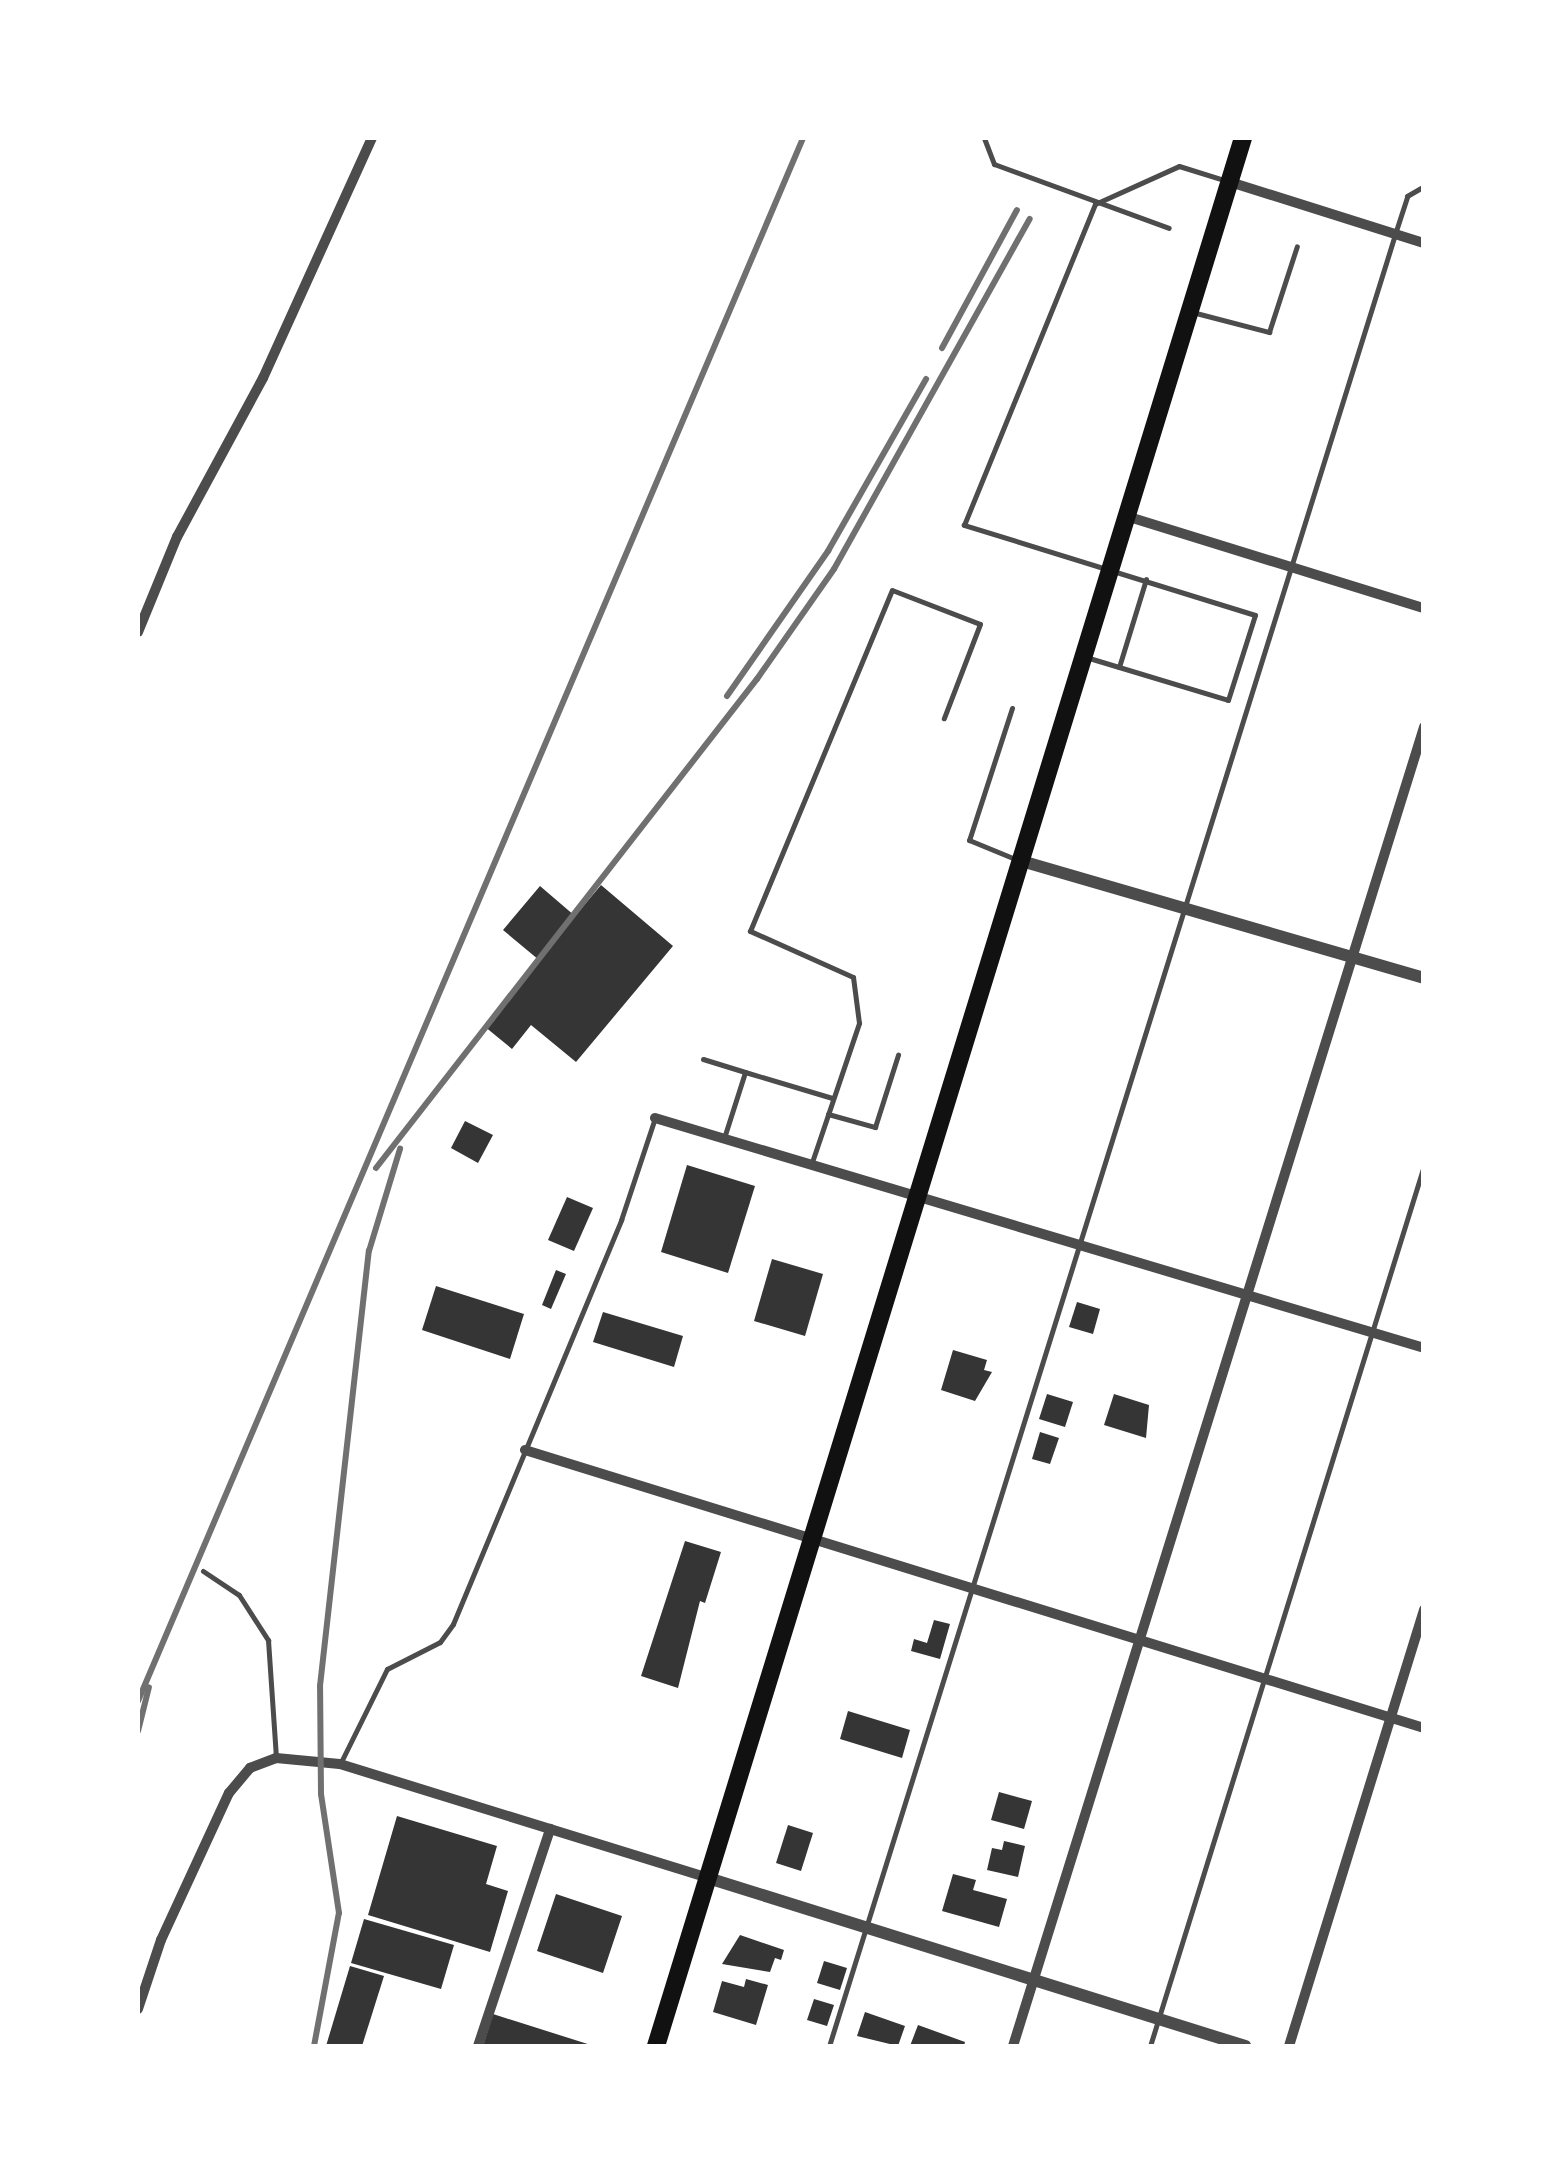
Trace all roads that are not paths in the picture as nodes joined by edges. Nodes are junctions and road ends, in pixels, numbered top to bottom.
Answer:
1 (372, 138) edge
2 (984, 138) edge
3 (1244, 138) edge
4 (1230, 182) junction
5 (1424, 186) edge
6 (1095, 204) junction
7 (1169, 228) dead end
8 (1394, 234) junction
9 (1424, 243) edge
10 (1297, 246) dead end
11 (1190, 311) junction
12 (1126, 516) junction
13 (1291, 567) junction
14 (1110, 568) junction
15 (1146, 579) junction
16 (1424, 608) edge
17 (138, 632) edge
18 (1082, 655) junction
19 (1119, 667) junction
20 (1012, 708) dead end
21 (944, 718) dead end
22 (1424, 727) edge
23 (1018, 860) junction
24 (1185, 905) junction
25 (1353, 956) junction
26 (1424, 978) edge
27 (898, 1054) dead end
28 (704, 1059) dead end
29 (745, 1072) junction
30 (833, 1099) junction
31 (828, 1114) junction
32 (655, 1118) joint
33 (723, 1140) junction
34 (1424, 1166) edge
35 (810, 1168) junction
36 (915, 1200) junction
37 (1078, 1245) junction
38 (1247, 1295) junction
39 (1373, 1333) junction
40 (1424, 1348) edge
41 (525, 1450) junction
42 (812, 1539) junction
43 (203, 1571) dead end
44 (971, 1588) junction
45 (1424, 1610) edge
46 (1138, 1640) junction
47 (1266, 1680) junction
48 (1390, 1718) junction
49 (1424, 1728) edge
50 (276, 1758) junction
51 (340, 1764) junction
52 (550, 1829) junction
53 (708, 1878) junction
54 (865, 1928) junction
55 (1033, 1980) junction
56 (138, 2010) edge
57 (1159, 2020) junction
58 (478, 2046) edge
59 (656, 2046) edge
60 (829, 2046) edge
61 (1013, 2046) edge
62 (1150, 2046) edge
63 (1246, 2046) edge
64 (1289, 2046) edge

1 - 17 street
2 - 6 lane
3 - 4 main road
4 - 6 lane
4 - 8 street
4 - 11 main road
5 - 8 lane
6 - 7 lane
6 - 14 lane
8 - 9 street
8 - 13 lane
10 - 11 lane
11 - 12 main road
12 - 13 street
12 - 14 main road
13 - 16 street
13 - 24 lane
14 - 15 lane
14 - 18 main road
15 - 19 lane
15 - 19 lane
18 - 19 lane
18 - 23 main road
20 - 23 lane
21 - 30 lane
22 - 25 street
23 - 24 street
23 - 36 main road
24 - 25 street
24 - 37 lane
25 - 26 street
25 - 38 street
27 - 31 lane
28 - 29 lane
29 - 30 lane
29 - 33 lane
30 - 31 lane
31 - 35 lane
32 - 33 street
32 - 41 lane
33 - 35 street
34 - 39 lane
35 - 36 street
36 - 37 street
36 - 42 main road
37 - 38 street
37 - 44 lane
38 - 39 street
38 - 46 street
39 - 40 street
39 - 47 lane
41 - 42 street
41 - 51 lane
42 - 44 street
42 - 53 main road
43 - 50 lane
44 - 46 street
44 - 54 lane
45 - 48 street
46 - 47 street
46 - 55 street
47 - 48 street
47 - 57 lane
48 - 49 street
48 - 64 street
50 - 51 street
50 - 56 street
51 - 52 street
52 - 53 street
52 - 58 street
53 - 54 street
53 - 59 main road
54 - 55 street
54 - 60 lane
55 - 57 street
55 - 61 street
57 - 62 lane
57 - 63 street

